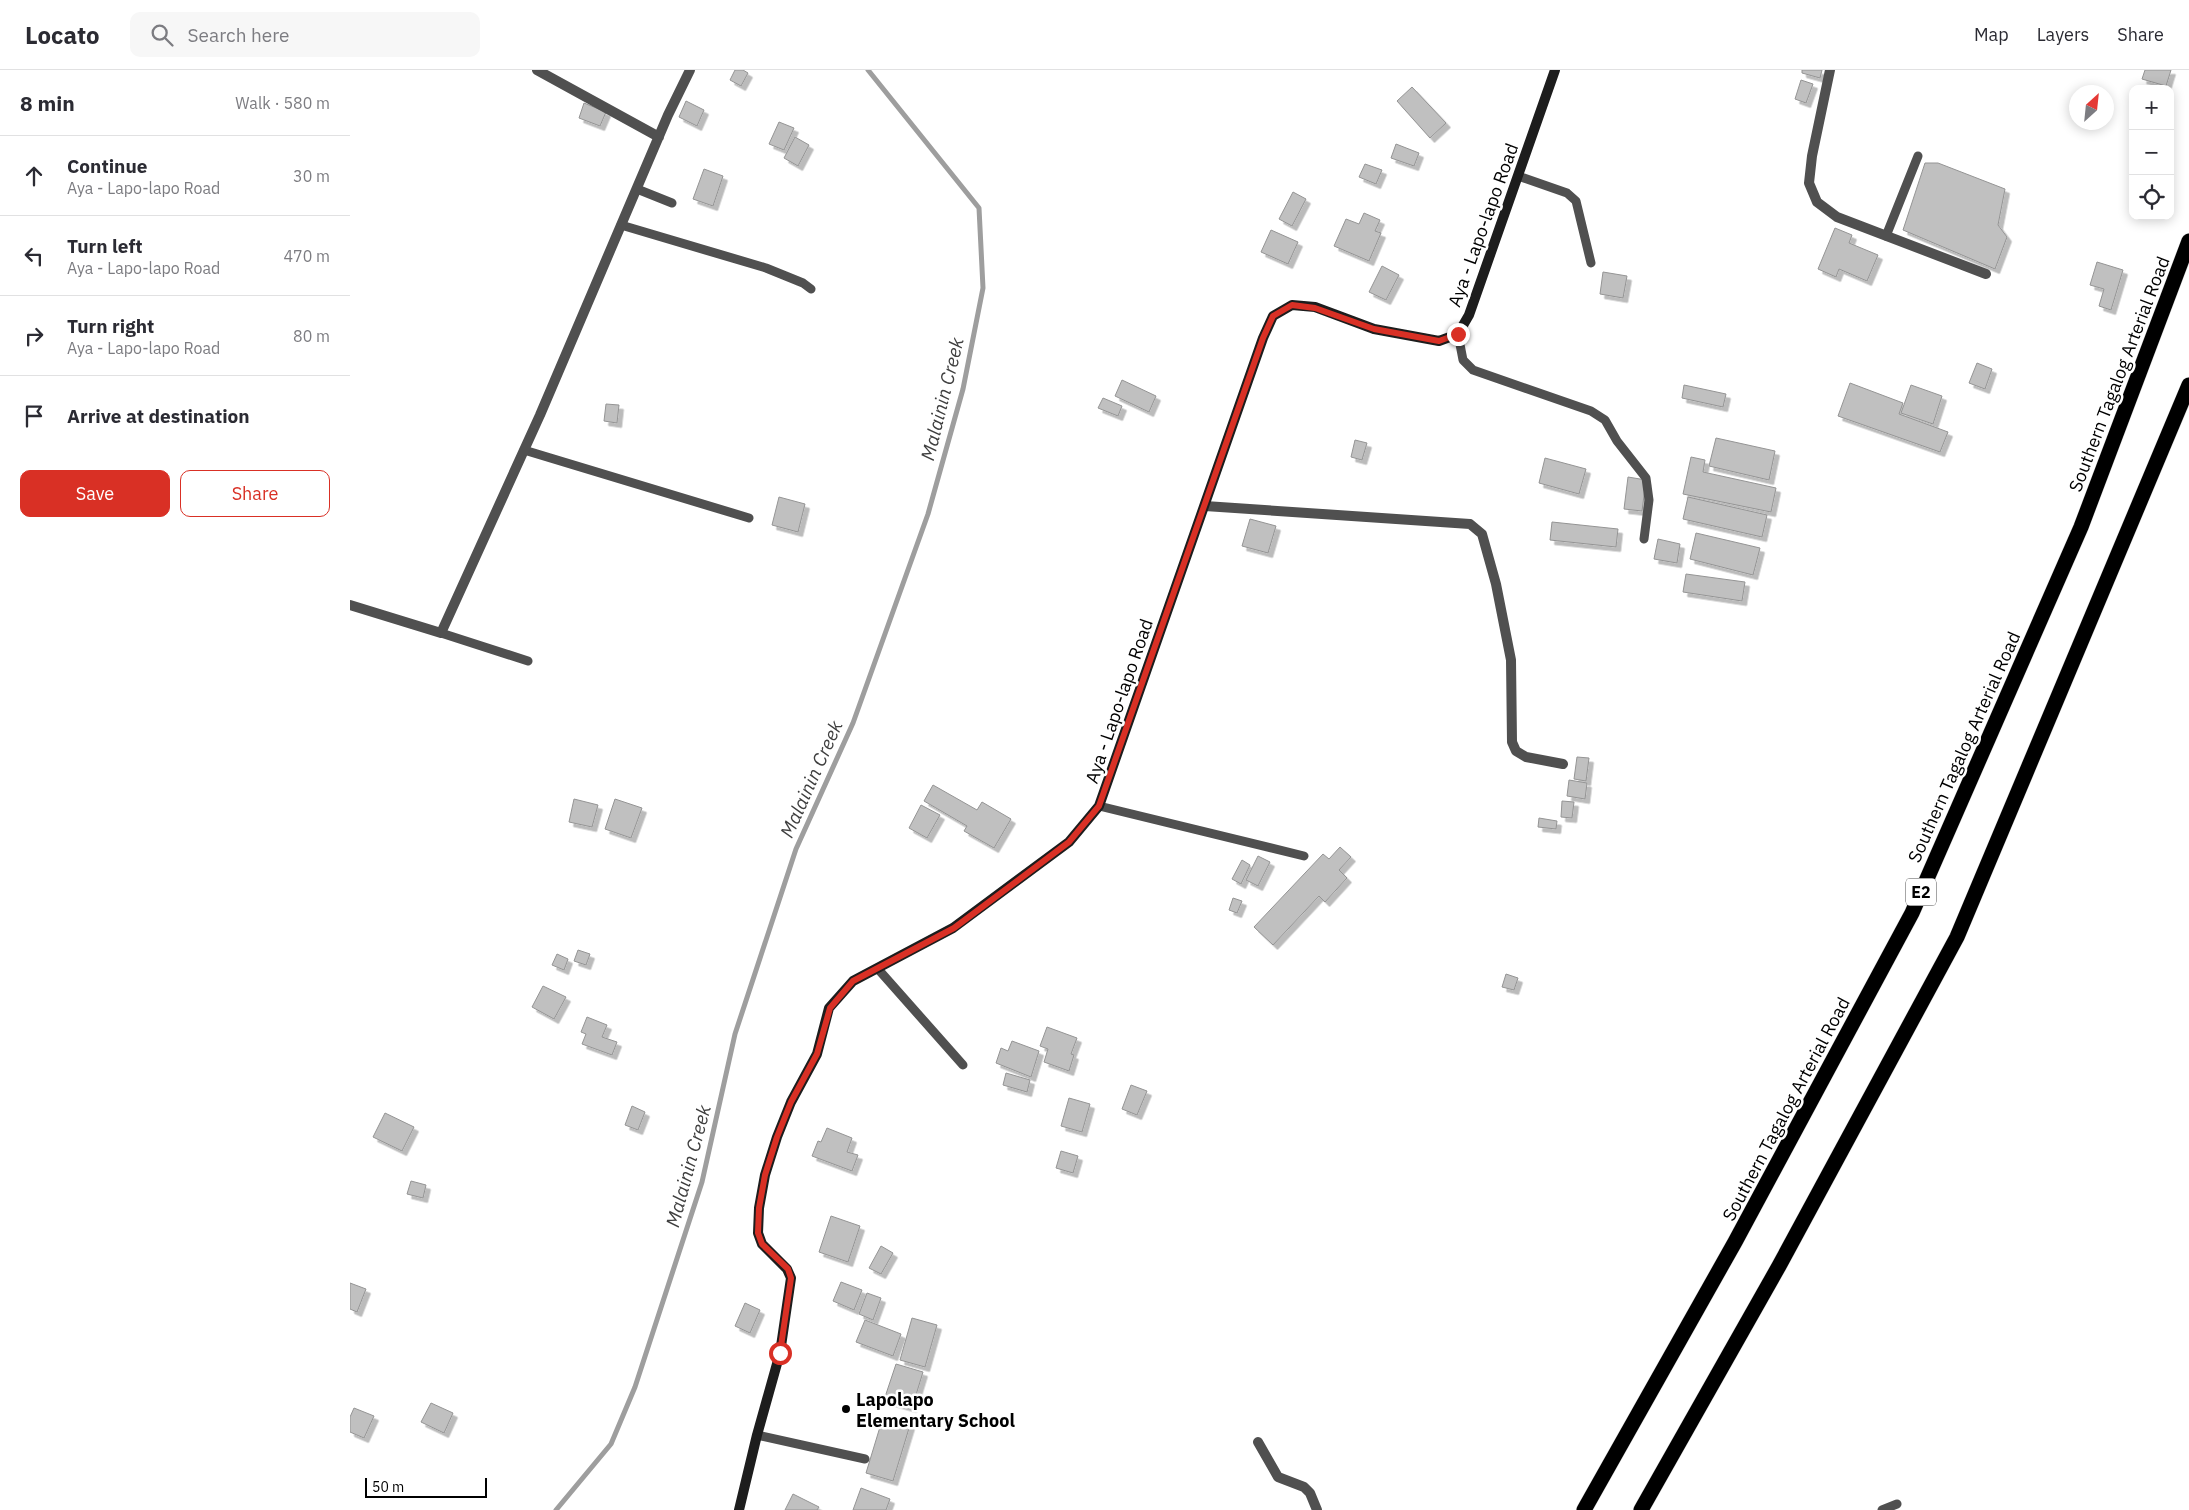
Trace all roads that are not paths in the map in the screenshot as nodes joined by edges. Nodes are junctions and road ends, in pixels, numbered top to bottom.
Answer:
1 (537, 70) edge
2 (690, 70) edge
3 (1555, 70) edge
4 (1830, 70) edge
5 (659, 137) junction
6 (1918, 156) dead end
7 (1518, 176) junction
8 (637, 189) junction
9 (672, 203) dead end
10 (621, 225) junction
11 (1886, 236) junction
12 (2189, 241) edge
13 (1591, 264) dead end
14 (1986, 274) dead end
15 (812, 289) dead end
16 (1458, 334) junction
17 (2189, 385) edge
18 (524, 450) junction
19 (1205, 506) junction
20 (749, 518) dead end
21 (1644, 539) dead end
22 (350, 605) edge
23 (441, 633) junction
24 (528, 661) dead end
25 (1563, 764) dead end
26 (1099, 806) junction
27 (1304, 856) dead end
28 (878, 969) junction
29 (964, 1065) dead end
30 (757, 1435) junction
31 (1258, 1442) dead end
32 (865, 1460) dead end
33 (1898, 1504) dead end
34 (739, 1510) edge
35 (1317, 1510) edge
36 (1584, 1510) edge
37 (1641, 1510) edge
38 (1882, 1510) edge

1 - 5 street
2 - 5 street
3 - 7 street, Aya - Lapo-lapo Road
4 - 11 street
5 - 8 street
6 - 11 lane
7 - 13 lane
7 - 16 street, Aya - Lapo-lapo Road
8 - 9 lane
8 - 10 street
10 - 15 lane
10 - 18 street
11 - 14 street
12 - 36 highway, Southern Tagalog Arterial Road / E2
16 - 19 street, Aya - Lapo-lapo Road
16 - 21 lane
17 - 37 highway
18 - 20 lane
18 - 23 street
19 - 25 street
19 - 26 street, Aya - Lapo-lapo Road
22 - 23 street
23 - 24 lane
26 - 27 lane
26 - 28 street, Aya - Lapo-lapo Road
28 - 29 lane
28 - 30 street, Aya - Lapo-lapo Road
30 - 32 lane
30 - 34 street, Aya - Lapo-lapo Road
31 - 35 street
33 - 38 lane

